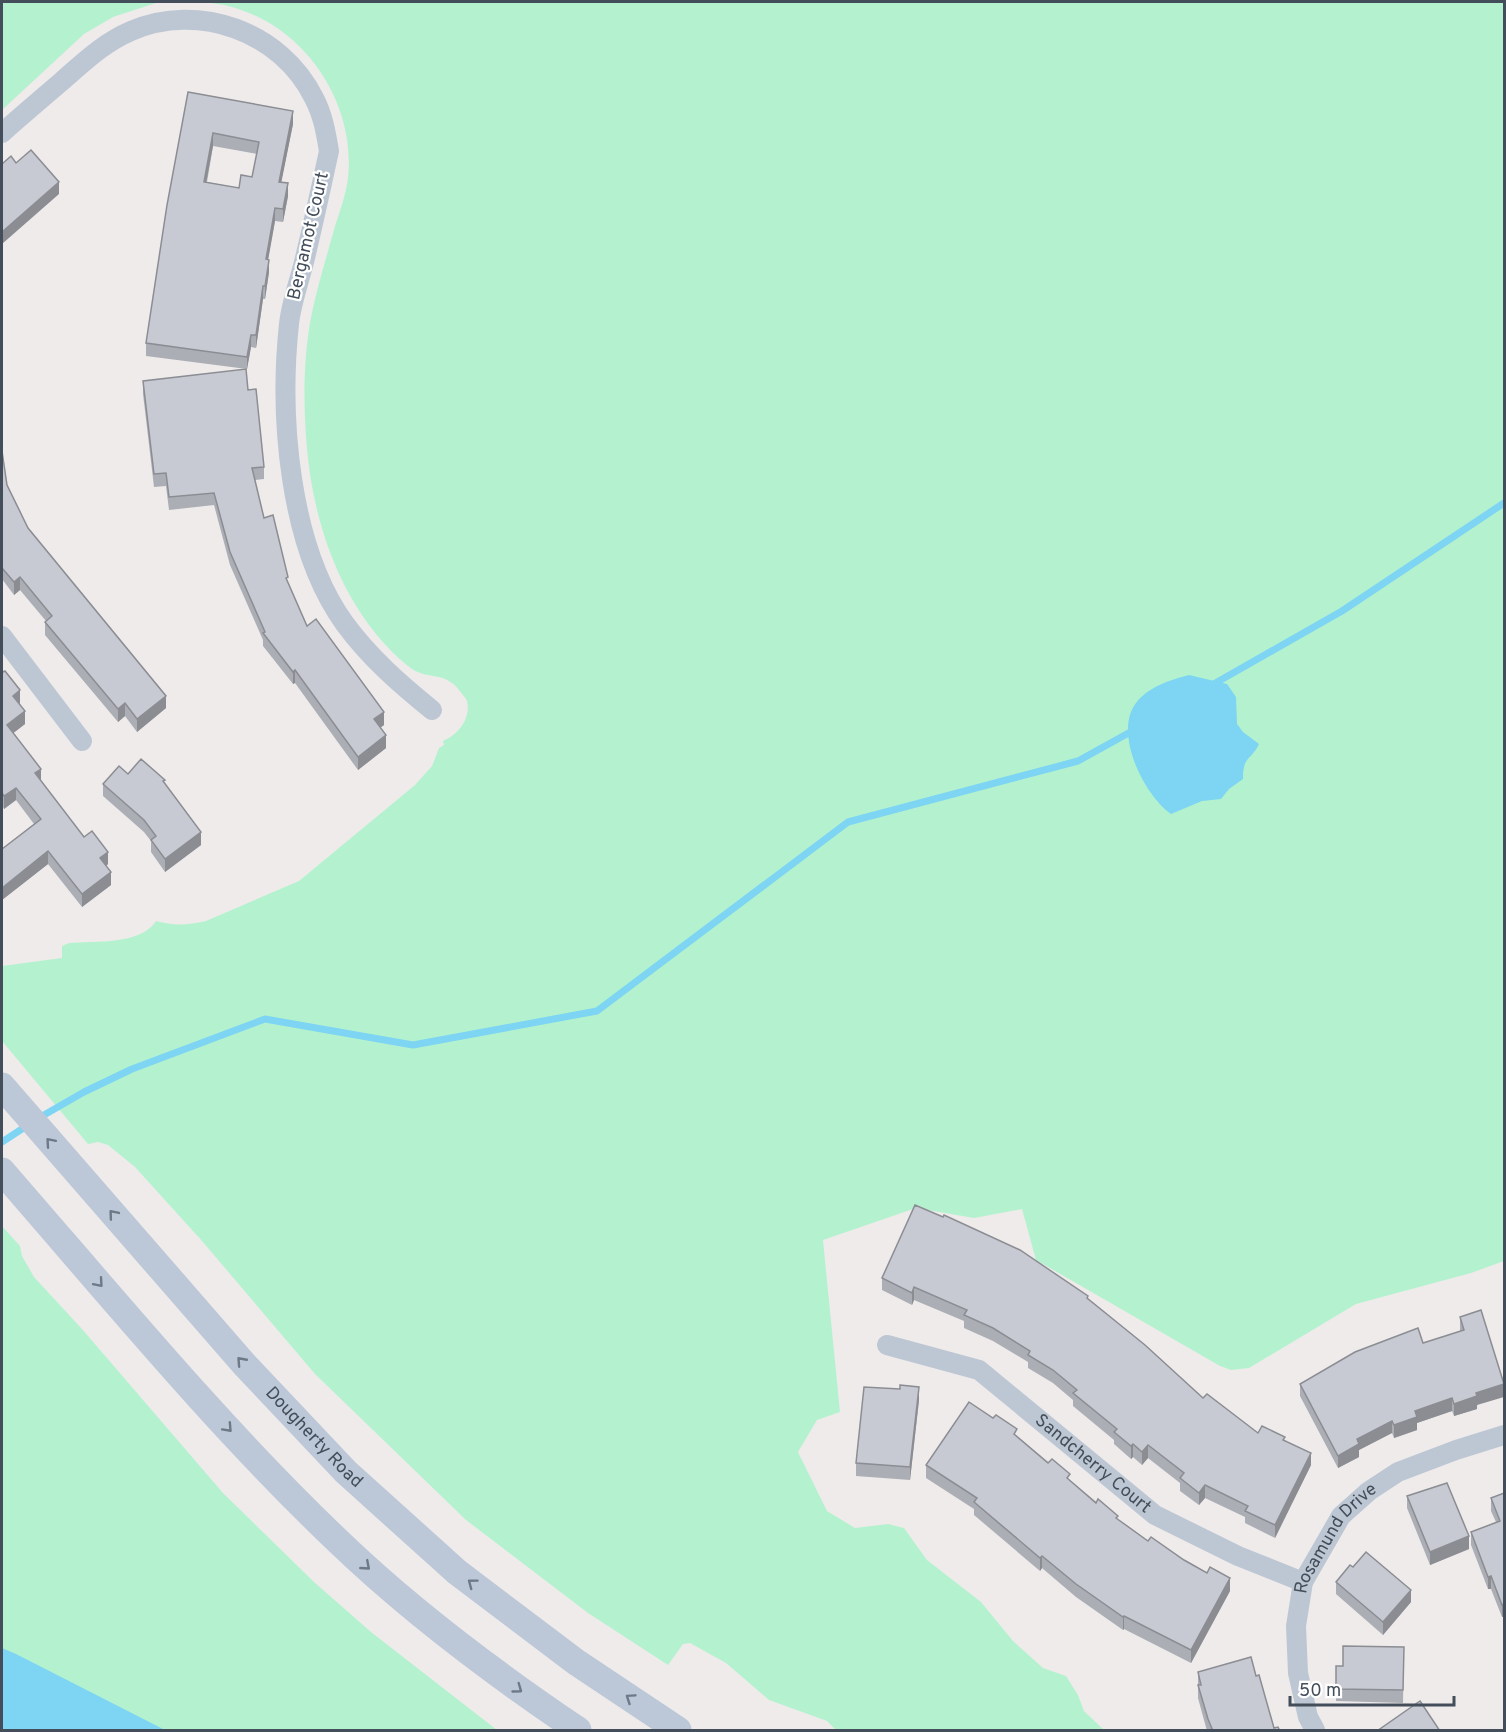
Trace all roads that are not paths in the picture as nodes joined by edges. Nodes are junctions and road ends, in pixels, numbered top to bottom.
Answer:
1 (2, 133) edge
2 (2, 636) edge
3 (432, 710) dead end
4 (82, 741) dead end
5 (2, 1086) edge
6 (2, 1171) edge
7 (887, 1345) dead end
8 (1504, 1435) edge
9 (1303, 1582) junction
10 (578, 1731) edge
11 (678, 1731) edge
12 (1315, 1731) edge

1 - 3 street, Bergamot Court
2 - 4 street
11 -> 5 main road, Dougherty Road
6 -> 10 main road
7 - 9 street, Sandcherry Court
8 - 9 street, Rosamund Drive
9 - 12 street, Rosamund Drive

